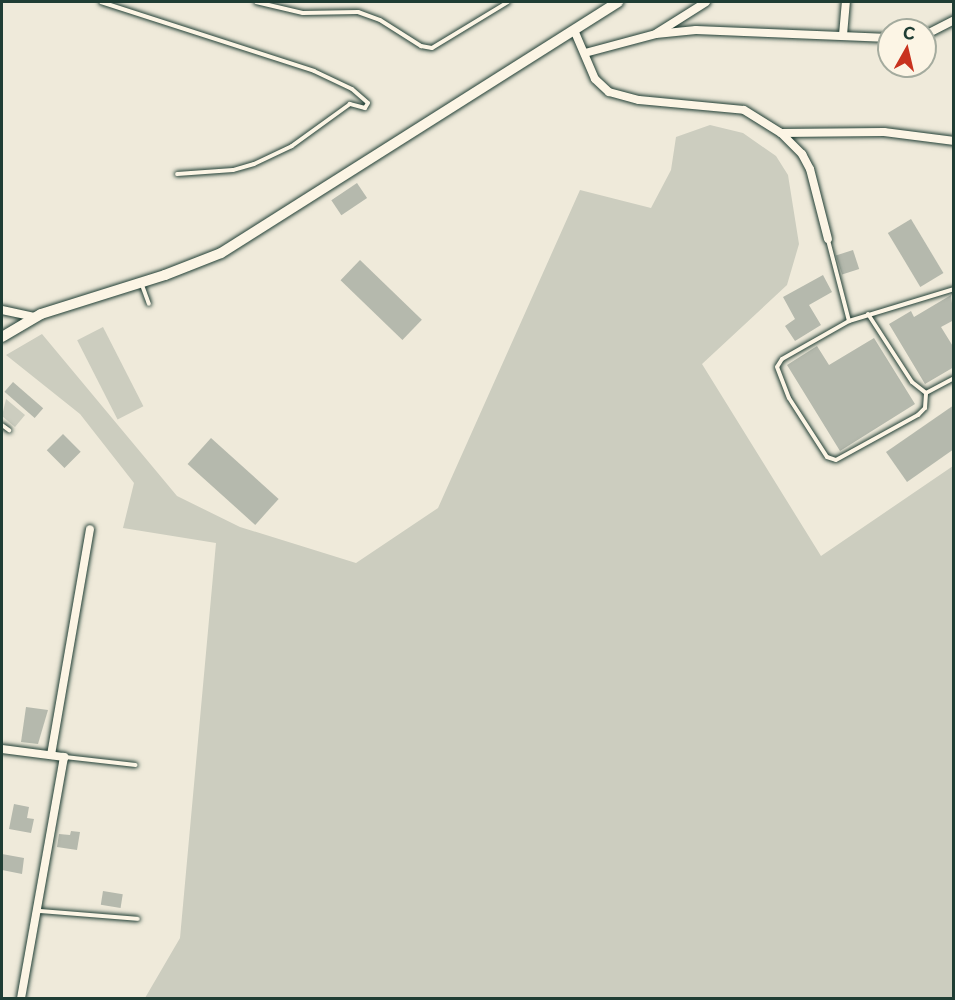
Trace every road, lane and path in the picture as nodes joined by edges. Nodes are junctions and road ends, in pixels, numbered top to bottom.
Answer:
1 (101, 2) edge
2 (256, 2) edge
3 (508, 2) edge
4 (618, 2) edge
5 (706, 2) edge
6 (846, 2) edge
7 (954, 20) edge
8 (937, 29) edge
9 (574, 30) junction
10 (656, 34) junction
11 (843, 35) junction
12 (877, 37) edge
13 (585, 54) junction
14 (781, 134) junction
15 (954, 141) edge
16 (177, 174) dead end
17 (828, 239) joint
18 (142, 283) junction
19 (954, 289) edge
20 (149, 304) dead end
21 (2, 310) edge
22 (867, 314) junction
23 (36, 317) junction
24 (849, 321) junction
25 (2, 337) edge
26 (954, 378) edge
27 (926, 393) junction
28 (2, 425) edge
29 (9, 430) dead end
30 (90, 529) dead end
31 (2, 749) edge
32 (51, 755) junction
33 (64, 757) junction
34 (136, 765) dead end
35 (39, 911) junction
36 (138, 919) dead end
37 (21, 999) edge

1 - 16 lane
2 - 3 lane
4 - 9 main road
5 - 10 street
6 - 11 street
7 - 8 street
9 - 13 street
9 - 18 main road
10 - 11 street
10 - 13 street
11 - 12 street
13 - 14 street
14 - 15 street
14 - 17 street
17 - 24 lane
18 - 20 lane
18 - 23 main road
19 - 22 lane
21 - 23 street
22 - 24 lane
22 - 27 lane
23 - 25 main road
24 - 27 lane
26 - 27 lane
28 - 29 lane
30 - 32 street
31 - 32 street
32 - 33 street
33 - 34 lane
33 - 35 street
35 - 36 lane
35 - 37 street

